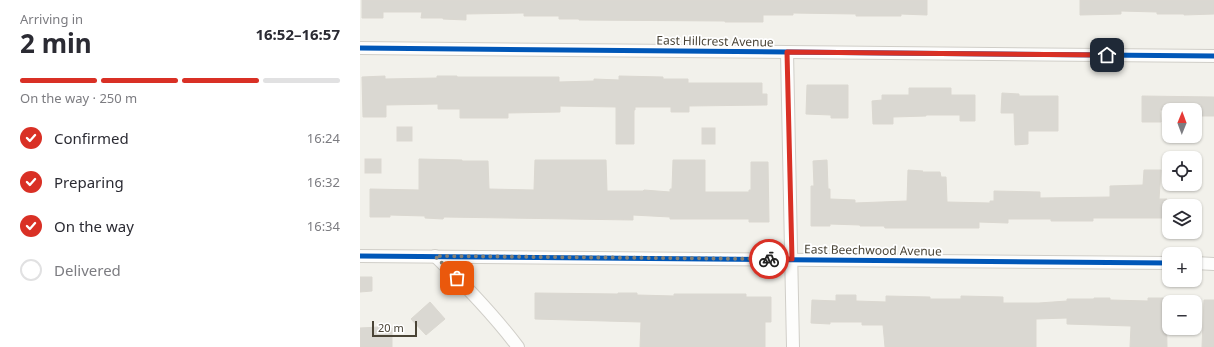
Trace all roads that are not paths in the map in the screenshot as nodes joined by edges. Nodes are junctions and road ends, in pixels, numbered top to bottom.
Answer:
1 (360, 48) edge
2 (787, 52) junction
3 (1214, 56) edge
4 (360, 256) edge
5 (435, 256) junction
6 (792, 259) junction
7 (1162, 263) edge
8 (1202, 263) edge
9 (1214, 264) edge
10 (518, 347) edge
11 (793, 347) edge

1 - 2 street, East Hillcrest Avenue
2 - 3 street, East Hillcrest Avenue
2 - 6 street
4 - 5 street, East Beechwood Avenue
5 - 6 street, East Beechwood Avenue
5 - 10 street
6 - 7 street, East Beechwood Avenue
6 - 11 street
8 - 9 street

